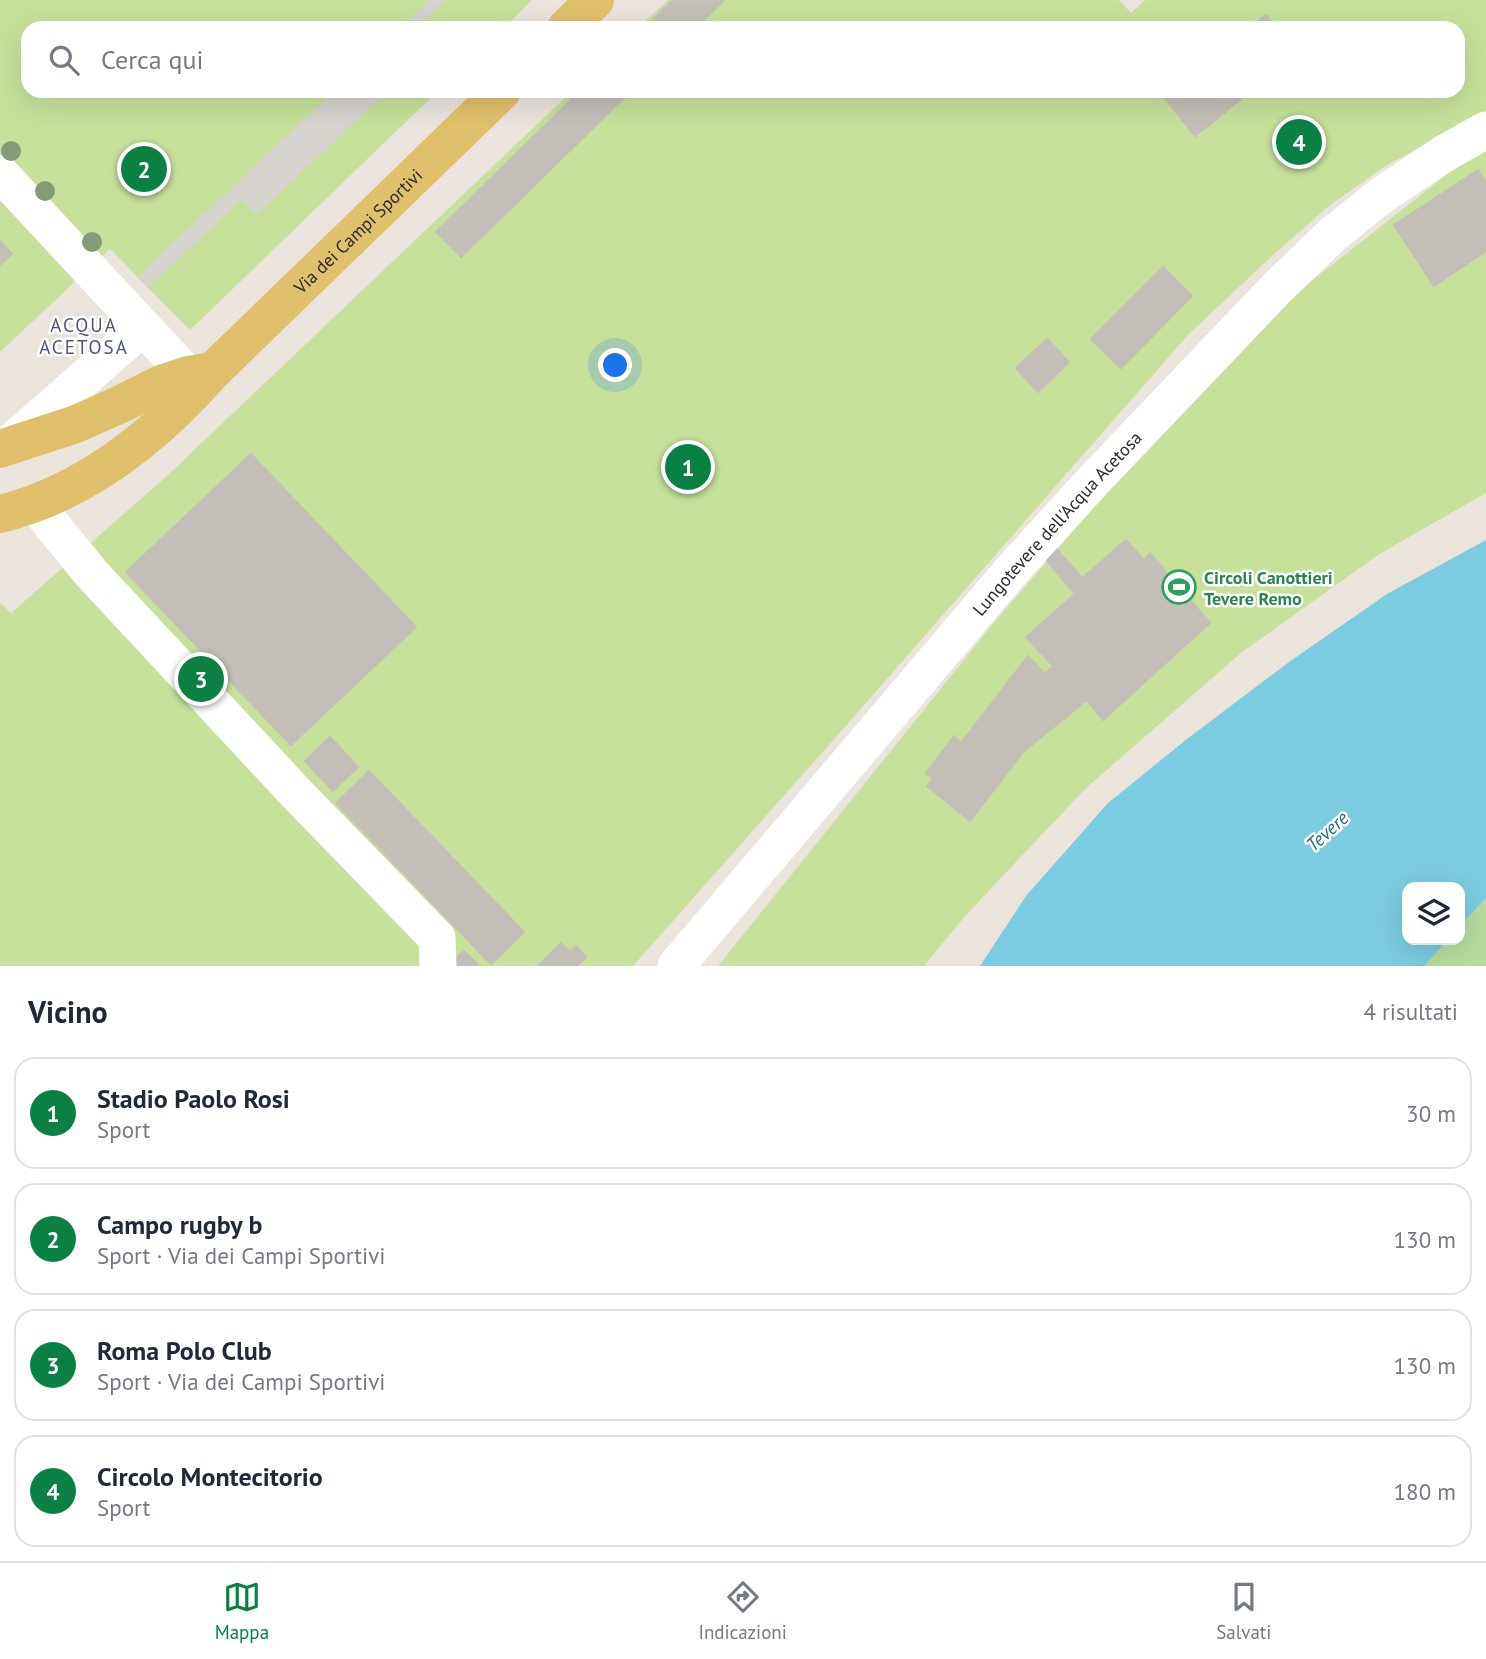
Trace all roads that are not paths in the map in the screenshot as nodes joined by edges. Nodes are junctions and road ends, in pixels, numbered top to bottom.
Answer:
1 (595, 0) edge
2 (573, 21) edge
3 (495, 98) edge
4 (1486, 130) edge
5 (0, 173) edge
6 (143, 327) junction
7 (201, 373) junction
8 (2, 449) edge
9 (18, 509) edge
10 (438, 966) edge
11 (676, 966) edge

1 - 2 main road
3 - 7 main road, Via dei Campi Sportivi
4 - 11 lane, Lungotevere dell'Acqua Acetosa
5 - 6 lane
6 - 7 lane
6 - 8 lane
7 - 8 main road, Via dei Campi Sportivi
7 - 9 main road, Via dei Campi Sportivi
9 - 10 lane

